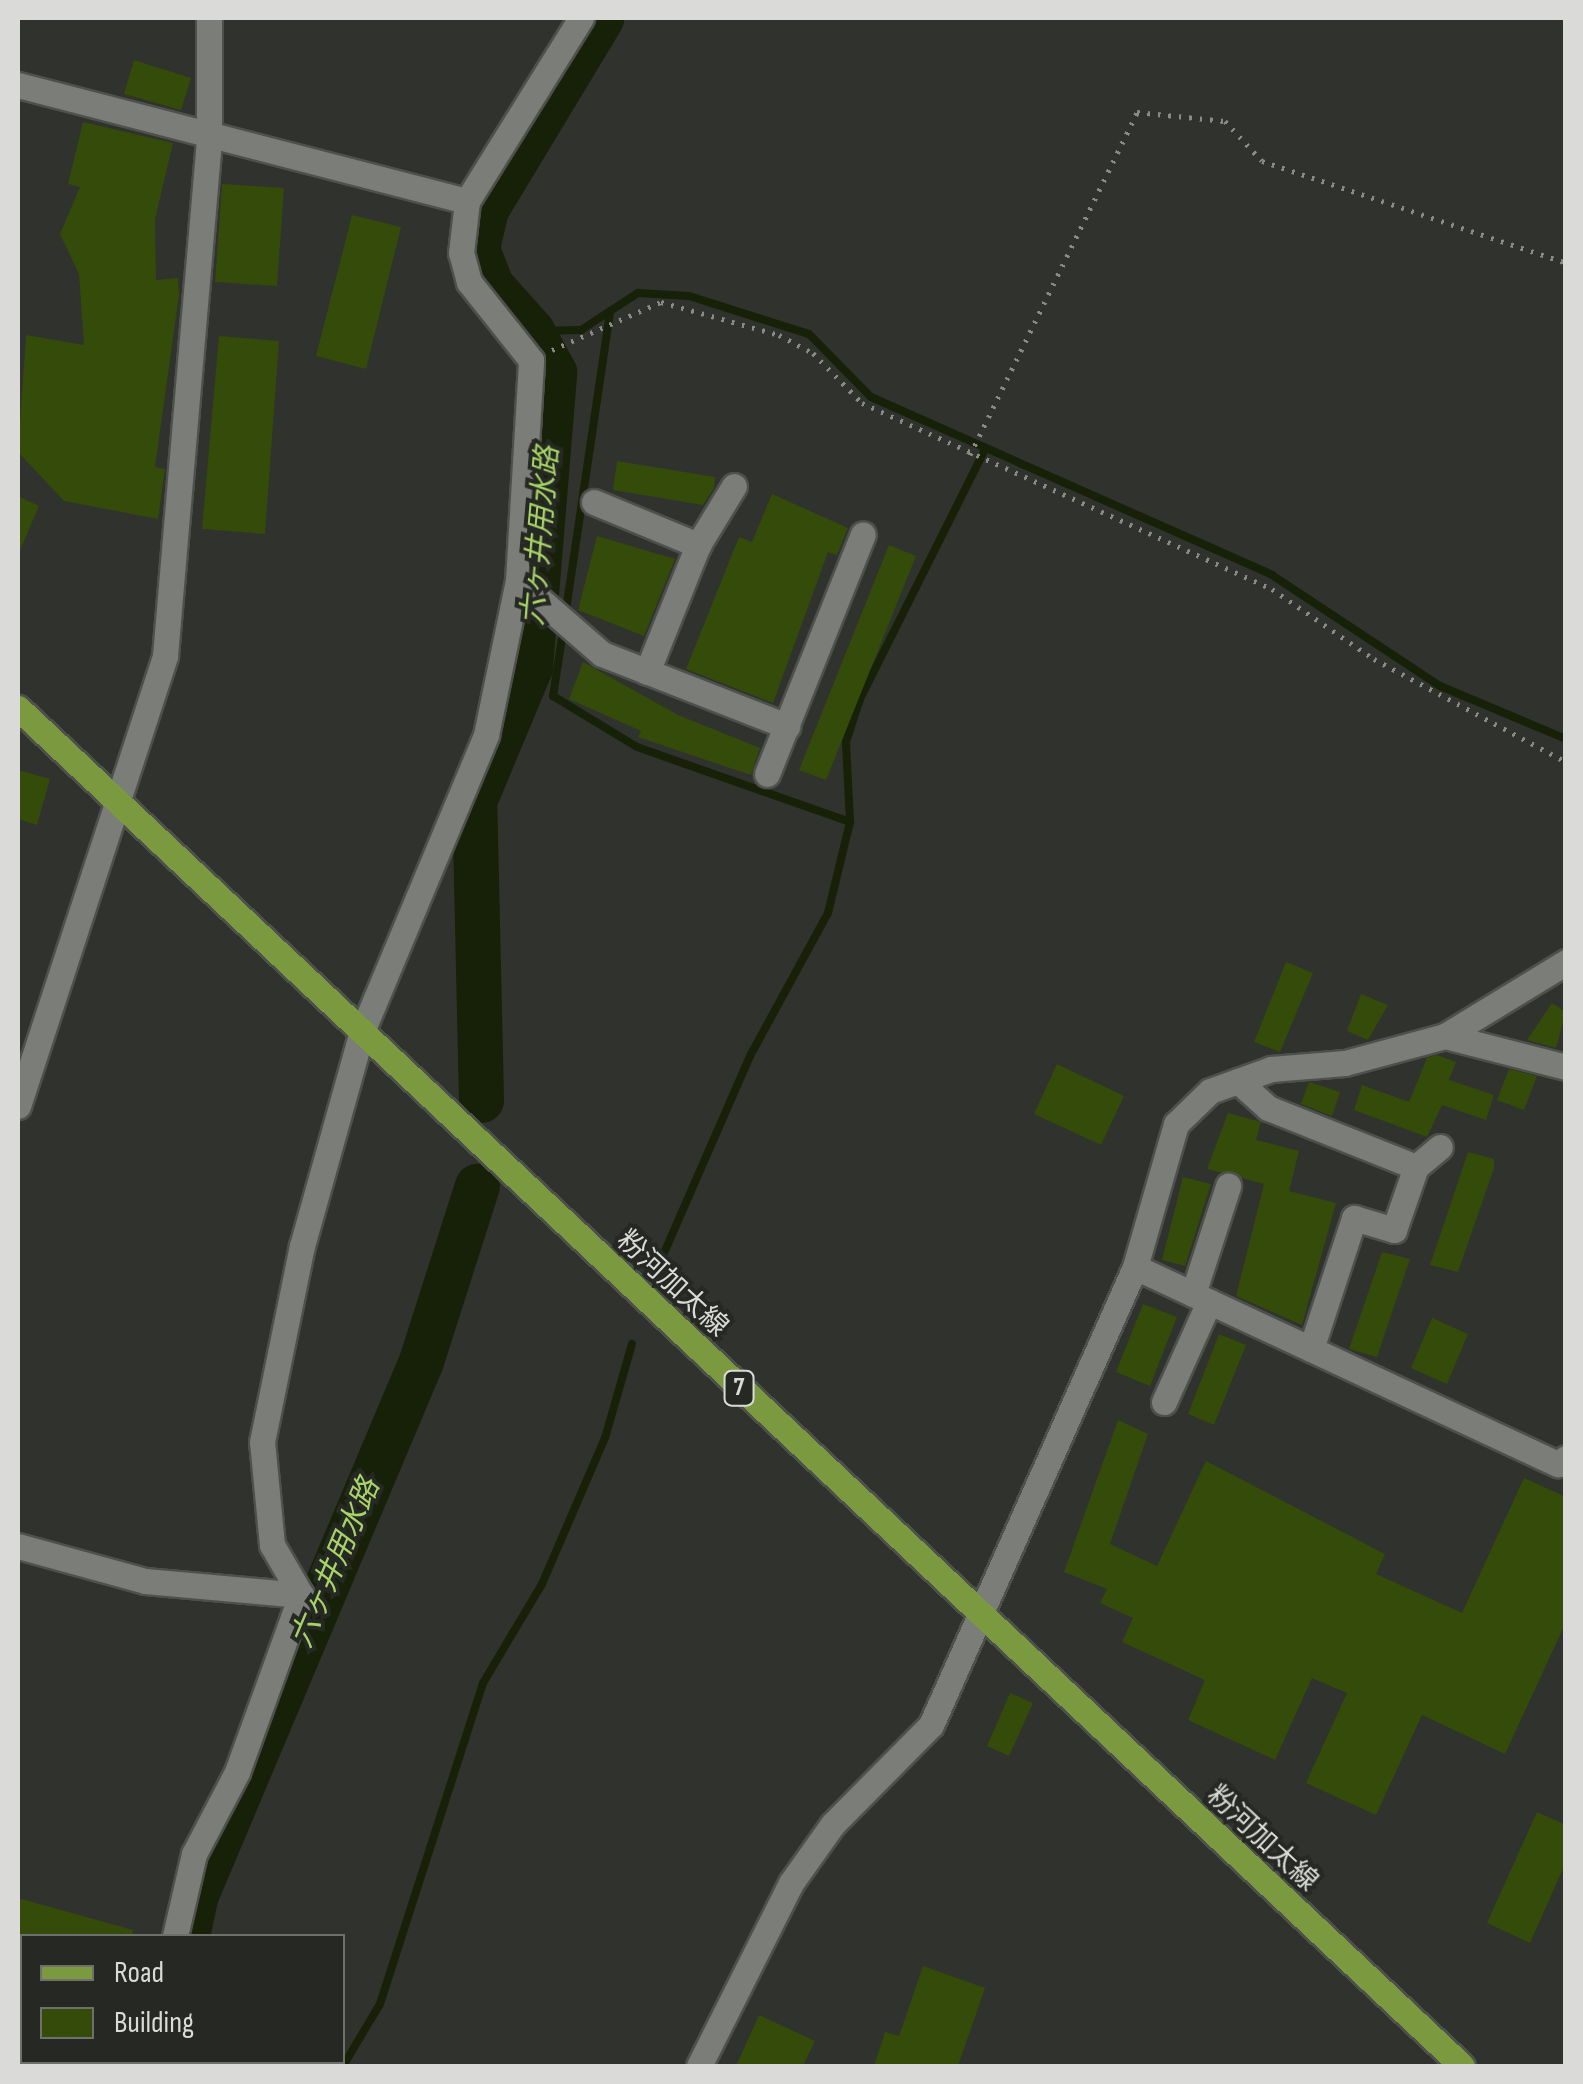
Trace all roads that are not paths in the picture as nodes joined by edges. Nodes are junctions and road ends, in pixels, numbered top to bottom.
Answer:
1 (209, 18) edge
2 (581, 18) edge
3 (18, 84) edge
4 (209, 140) junction
5 (467, 202) junction
6 (734, 486) dead end
7 (594, 502) dead end
8 (863, 534) dead end
9 (698, 544) junction
10 (518, 582) junction
11 (647, 672) junction
12 (18, 708) edge
13 (786, 726) junction
14 (767, 774) dead end
15 (122, 807) junction
16 (1566, 962) edge
17 (361, 1034) junction
18 (1445, 1036) junction
19 (1566, 1067) edge
20 (1238, 1080) junction
21 (18, 1106) edge
22 (1440, 1147) dead end
23 (1416, 1167) junction
24 (1228, 1186) dead end
25 (1135, 1267) junction
26 (1201, 1298) junction
27 (1311, 1349) junction
28 (1164, 1402) dead end
29 (1566, 1458) edge
30 (18, 1546) edge
31 (301, 1595) junction
32 (982, 1617) junction
33 (175, 1934) edge
34 (699, 2066) edge
35 (1462, 2066) edge

1 - 4 street
2 - 5 street
3 - 4 street
4 - 5 street
4 - 15 street
5 - 10 street
6 - 9 street
7 - 9 street
8 - 13 street
9 - 11 street
10 - 11 street
10 - 17 street
11 - 13 street
12 - 15 main road, 粉河加太線 / 7
13 - 14 street
15 - 17 main road, 粉河加太線 / 7
15 - 21 street
16 - 18 street
17 - 31 street
17 - 32 main road, 粉河加太線 / 7
18 - 19 street
18 - 20 street
20 - 23 street
20 - 25 street
22 - 23 street
23 - 27 street
24 - 26 street
25 - 26 street
25 - 32 street
26 - 27 street
26 - 28 street
27 - 29 street
30 - 31 street
31 - 33 street
32 - 34 street
32 - 35 main road, 粉河加太線 / 7

